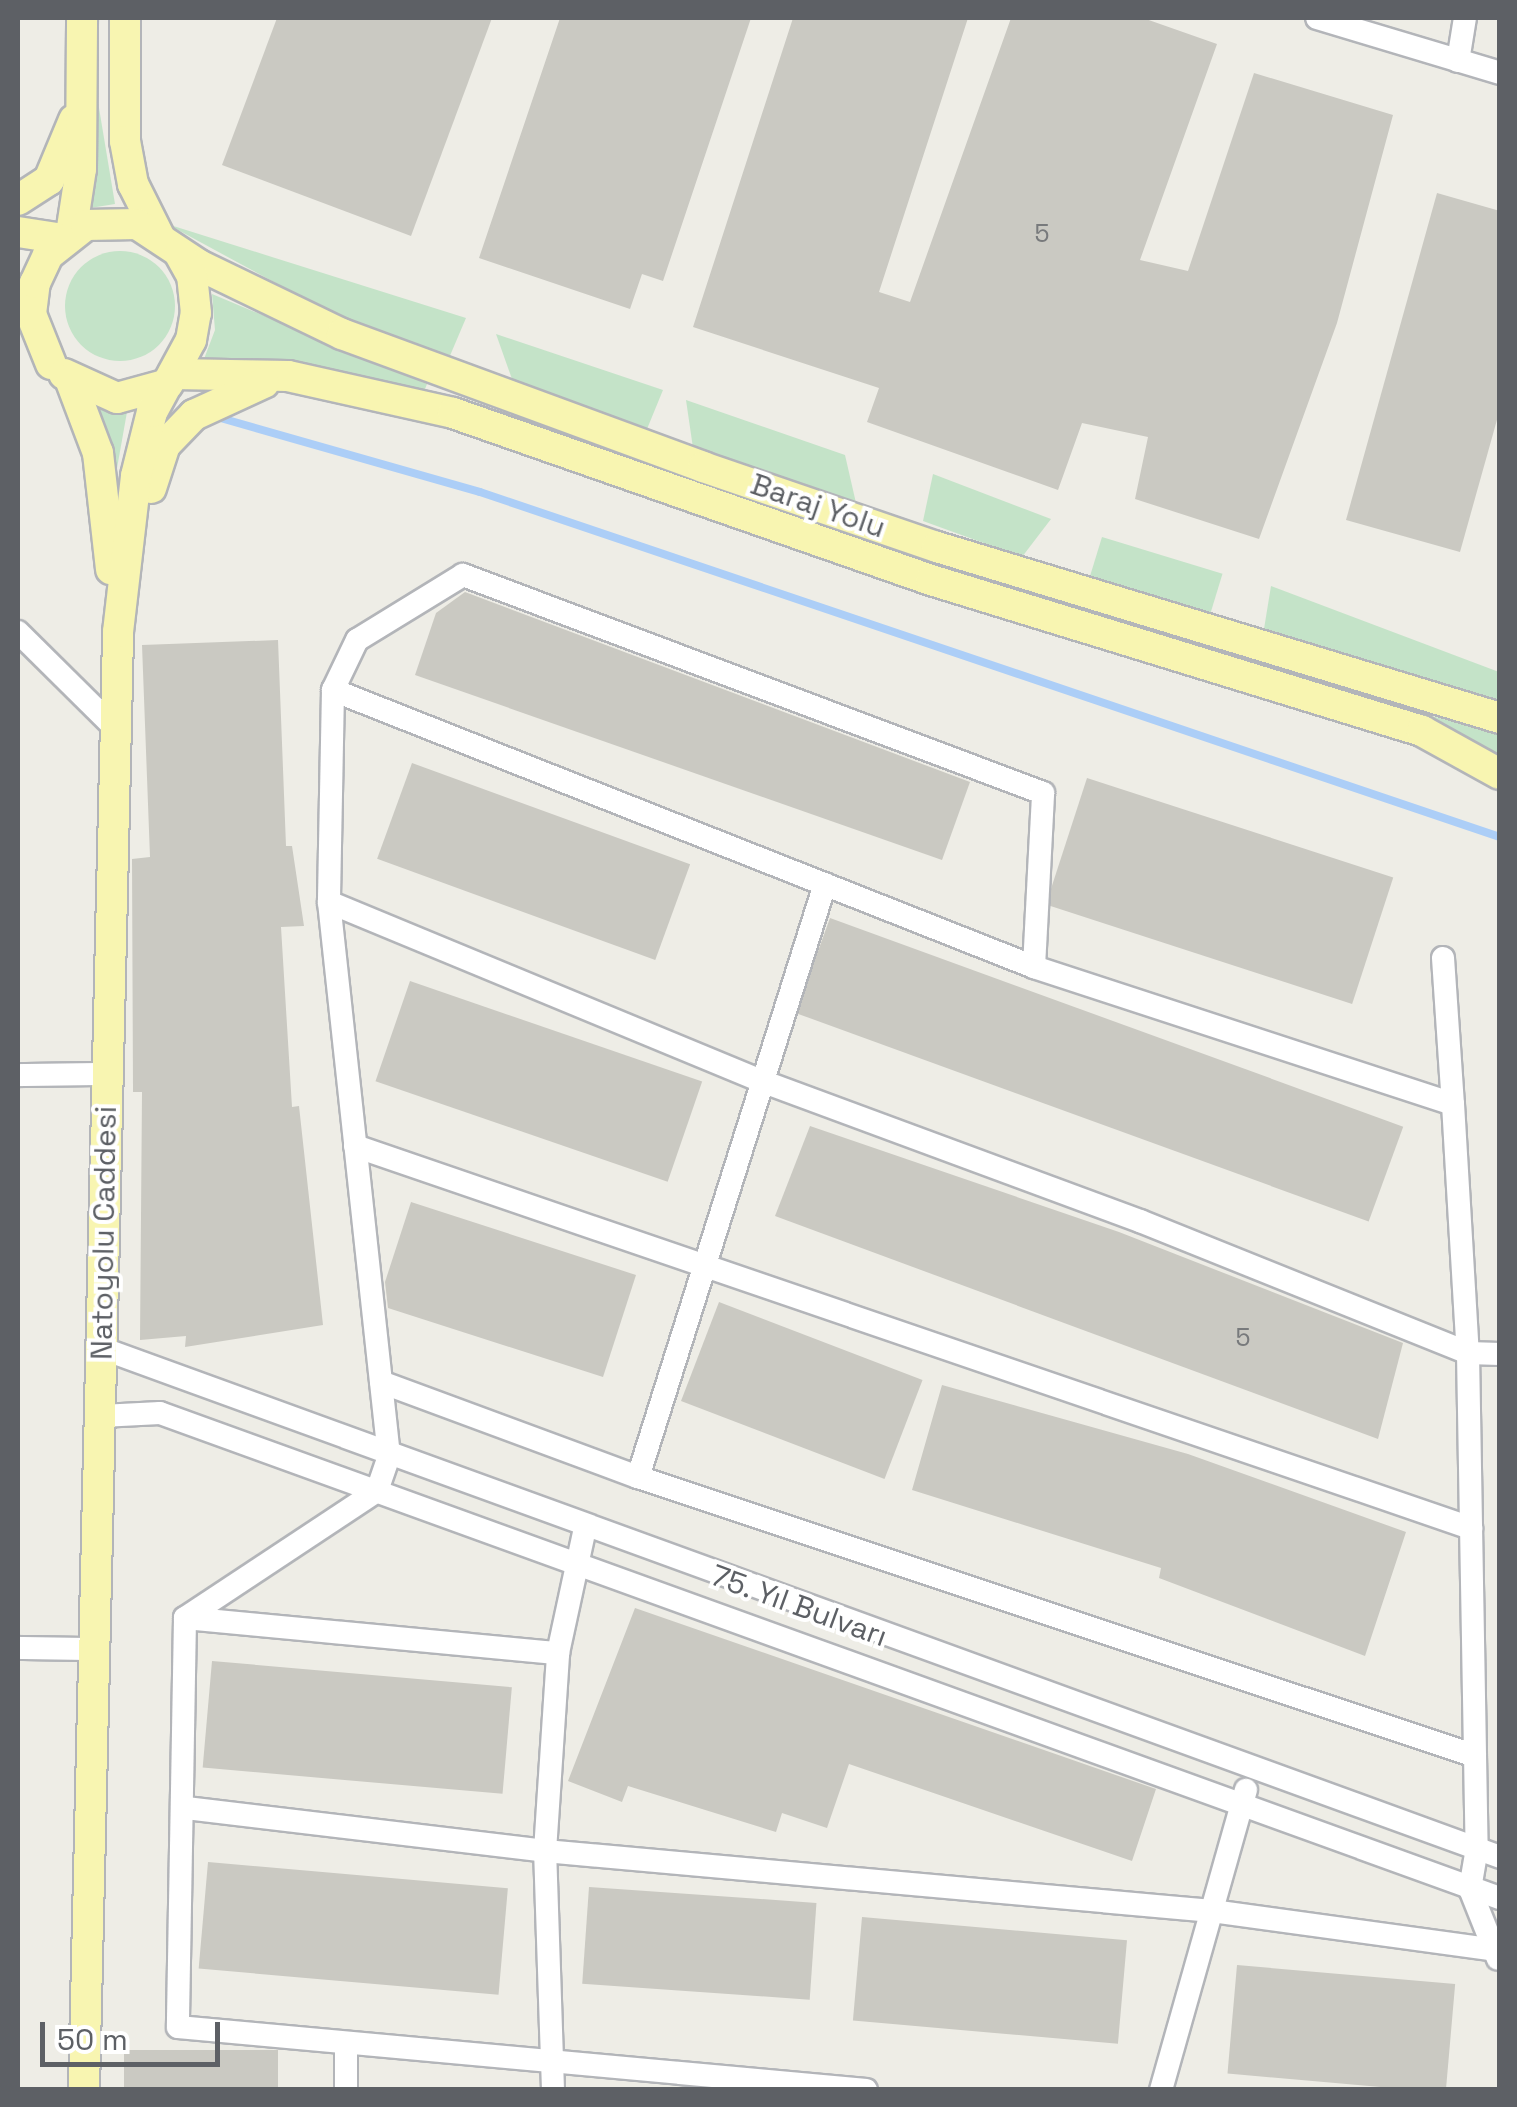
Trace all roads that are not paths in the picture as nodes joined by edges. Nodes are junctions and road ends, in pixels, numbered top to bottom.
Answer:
1 (82, 18) edge
2 (125, 18) edge
3 (1317, 18) edge
4 (1465, 18) edge
5 (1458, 61) junction
6 (1500, 74) edge
7 (82, 78) junction
8 (18, 200) edge
9 (18, 232) edge
10 (67, 236) junction
11 (170, 245) junction
12 (18, 335) edge
13 (61, 372) junction
14 (288, 376) junction
15 (171, 379) junction
16 (18, 632) edge
17 (118, 632) junction
18 (333, 690) junction
19 (1500, 718) edge
20 (114, 727) junction
21 (1500, 774) edge
22 (826, 884) junction
23 (329, 902) junction
24 (1443, 958) dead end
25 (1034, 966) junction
26 (18, 1074) edge
27 (106, 1074) junction
28 (764, 1082) junction
29 (1453, 1104) junction
30 (355, 1146) junction
31 (705, 1262) junction
32 (102, 1348) junction
33 (1468, 1353) junction
34 (1500, 1354) edge
35 (381, 1382) junction
36 (101, 1416) junction
37 (388, 1456) junction
38 (638, 1477) junction
39 (377, 1491) junction
40 (585, 1528) junction
41 (1471, 1528) junction
42 (576, 1563) junction
43 (186, 1618) junction
44 (18, 1648) edge
45 (92, 1649) junction
46 (558, 1653) junction
47 (1475, 1756) junction
48 (1252, 1772) junction
49 (1241, 1804) junction
50 (186, 1808) junction
51 (1476, 1848) junction
52 (546, 1851) junction
53 (1500, 1856) edge
54 (1470, 1889) junction
55 (1500, 1898) edge
56 (1212, 1911) junction
57 (1497, 1956) edge
58 (346, 2043) junction
59 (552, 2059) junction
60 (84, 2090) edge
61 (346, 2090) edge
62 (553, 2090) edge
63 (866, 2090) edge
64 (1161, 2090) edge

1 - 7 main road
2 - 11 main road
3 - 5 street
4 - 5 street
5 - 6 street
7 - 8 main road
7 - 10 main road
9 - 10 main road
10 - 11 main road
10 - 13 main road
11 - 15 main road
11 - 19 main road, Baraj Yolu
12 - 13 main road
13 - 15 main road
13 - 17 main road
14 - 15 main road, Baraj Yolu
14 - 17 main road
14 - 21 main road, Baraj Yolu
15 - 17 main road, Natoyolu Caddesi
16 - 20 street
17 - 20 main road, Natoyolu Caddesi
18 - 22 street
18 - 23 street
18 - 25 street
20 - 27 main road, Natoyolu Caddesi
22 - 25 street
22 - 28 street
23 - 28 street
23 - 30 street
24 - 29 street
25 - 29 street
26 - 27 street
27 - 32 main road, Natoyolu Caddesi
28 - 31 street
28 - 33 street
29 - 33 street
30 - 31 street
30 - 35 street
31 - 38 street
31 - 41 street
32 - 36 main road, Natoyolu Caddesi
32 - 37 street, 75. Yıl Bulvarı
33 - 34 street
33 - 41 street
35 - 37 street
35 - 38 street
36 - 39 street, 75. Yıl Bulvarı
36 - 45 main road, Natoyolu Caddesi
37 - 39 street
37 - 40 street, 75. Yıl Bulvarı
38 - 47 street
39 - 42 street, 75. Yıl Bulvarı
39 - 43 street
40 - 42 street
40 - 48 street, 75. Yıl Bulvarı
41 - 47 street
42 - 46 street
42 - 49 street, 75. Yıl Bulvarı
43 - 46 street
43 - 50 street
44 - 45 street
45 - 60 main road, Natoyolu Caddesi
46 - 52 street
47 - 51 street
48 - 49 street
48 - 51 street, 75. Yıl Bulvarı
49 - 54 street, 75. Yıl Bulvarı
49 - 56 street
50 - 52 street
50 - 58 street
51 - 53 street, 75. Yıl Bulvarı
51 - 54 street
52 - 56 street
52 - 59 street
54 - 55 street, 75. Yıl Bulvarı
54 - 57 street
56 - 57 street
56 - 64 street
58 - 59 street
58 - 61 street
59 - 62 street
59 - 63 street

